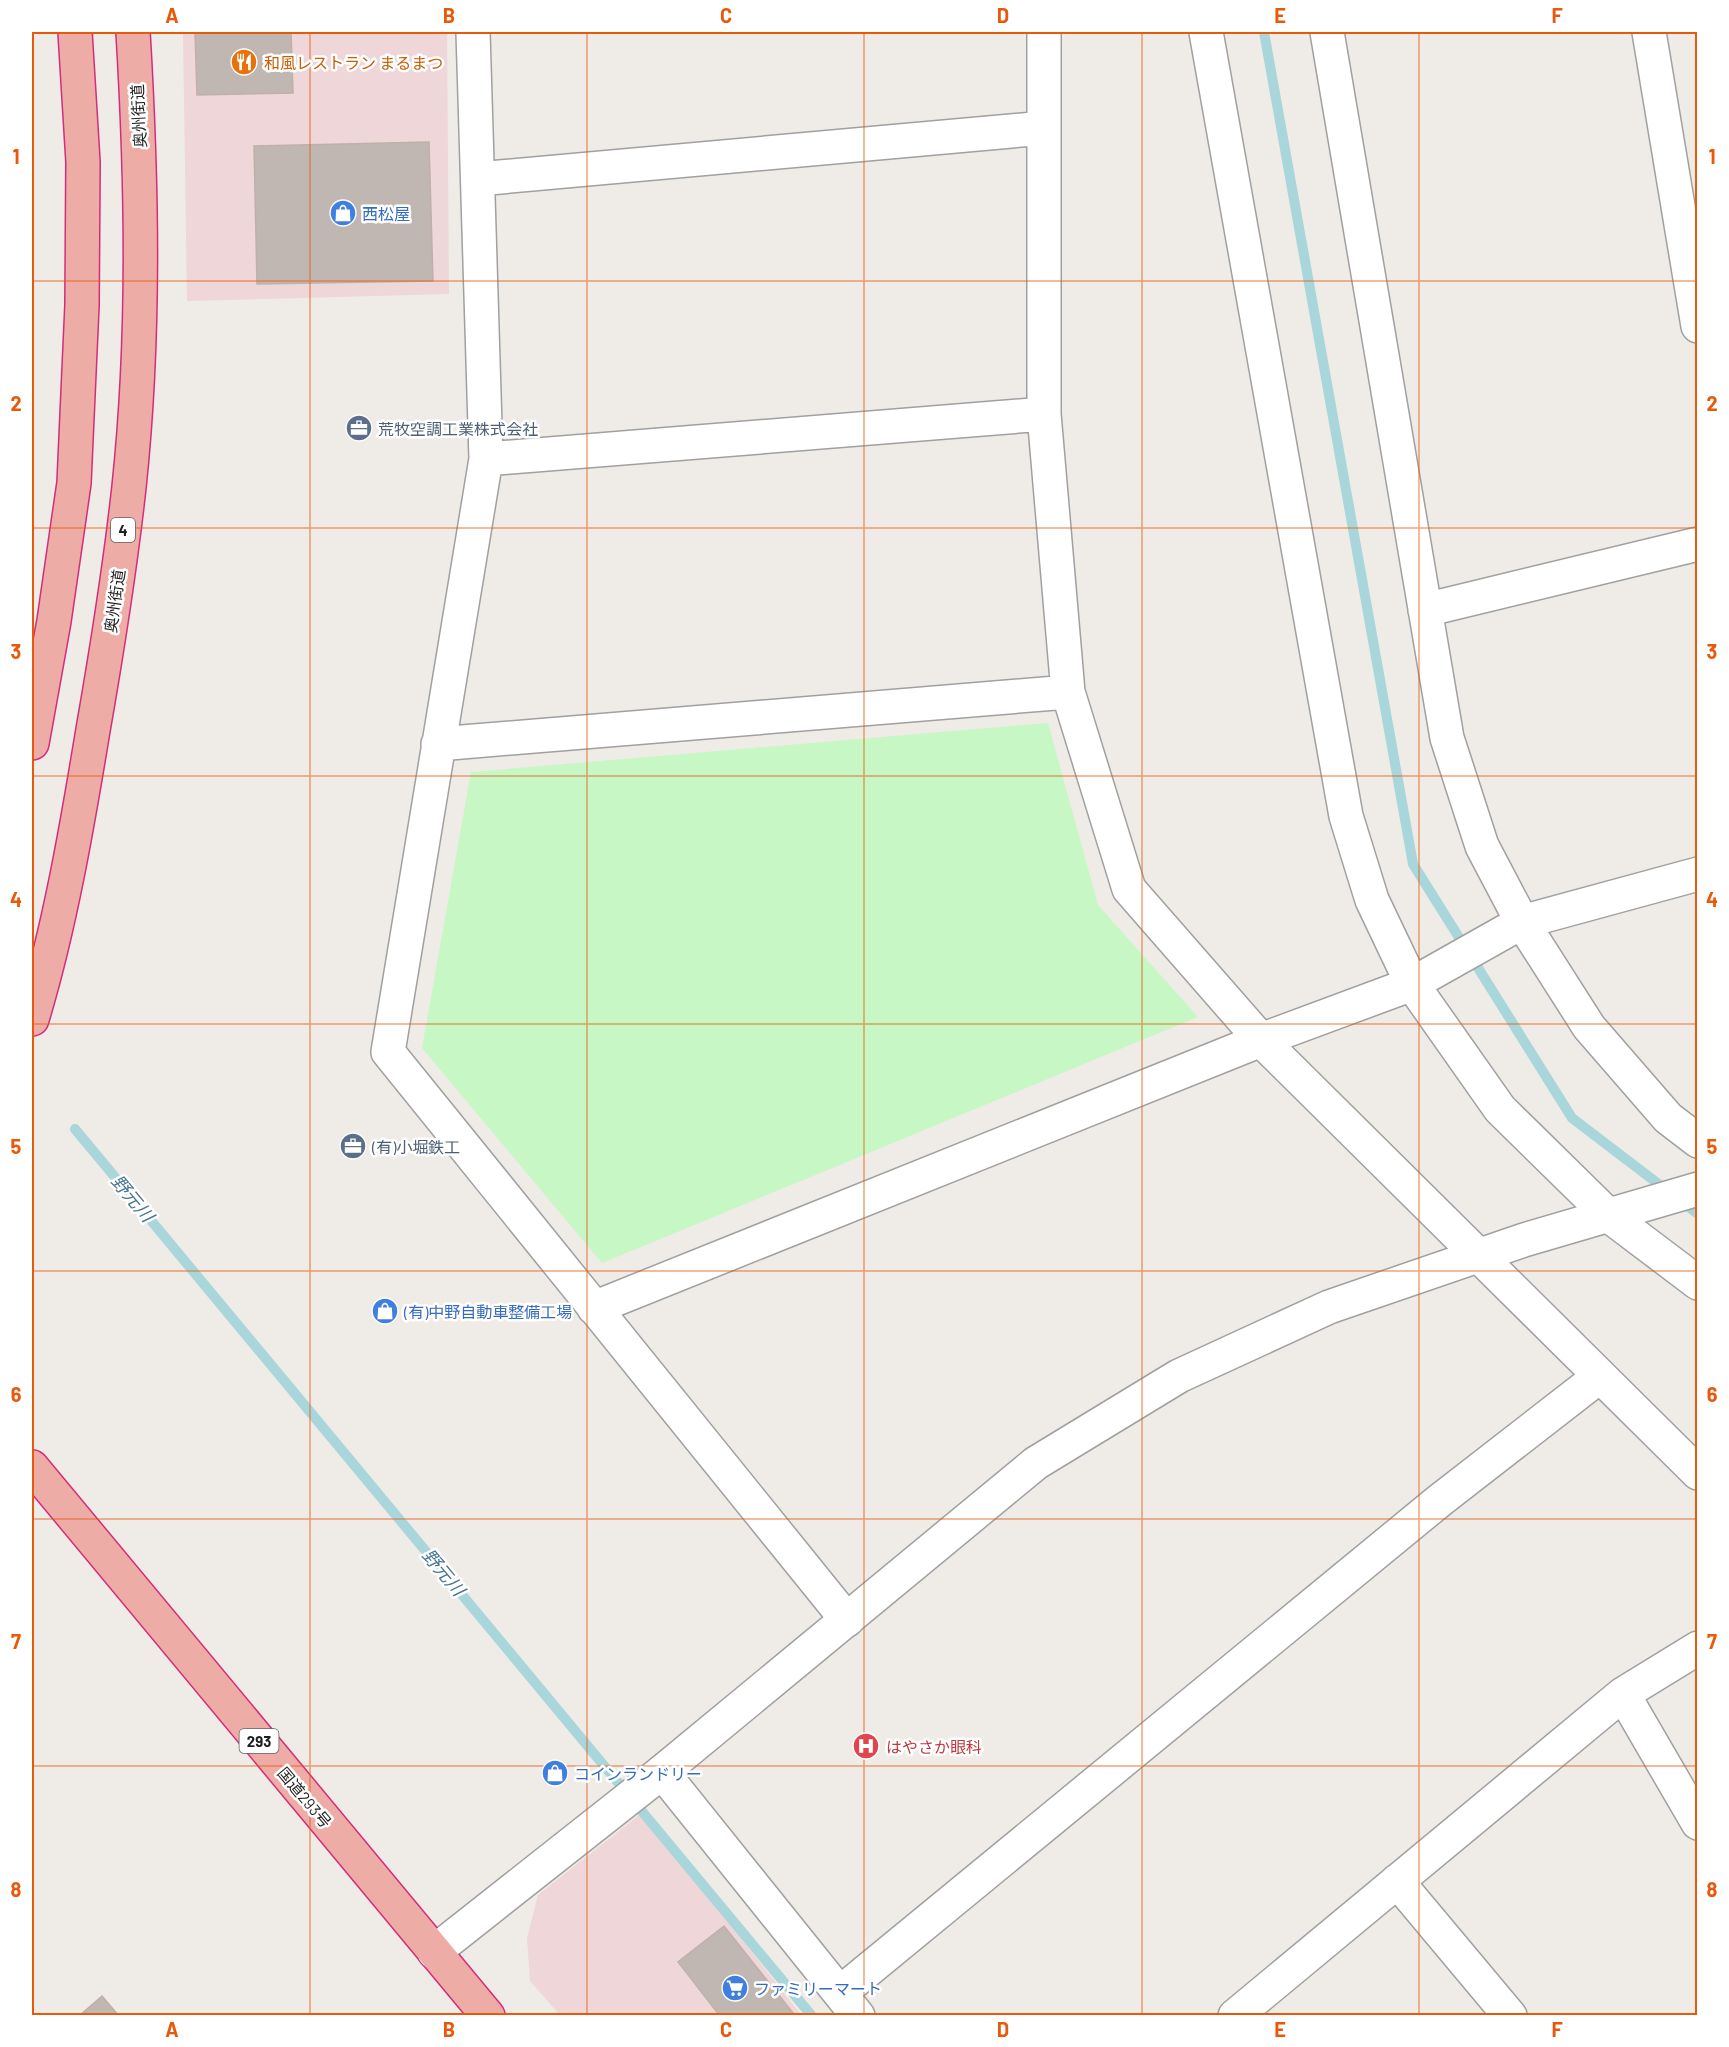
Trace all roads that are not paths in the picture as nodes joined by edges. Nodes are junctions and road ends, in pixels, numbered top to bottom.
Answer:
1 (75, 32) edge
2 (133, 32) edge
3 (473, 32) edge
4 (1044, 32) edge
5 (1206, 32) edge
6 (1327, 32) edge
7 (1648, 32) edge
8 (1044, 128) junction
9 (478, 179) junction
10 (1688, 217) edge
11 (1698, 326) edge
12 (1044, 414) junction
13 (486, 459) junction
14 (1698, 544) edge
15 (1425, 610) junction
16 (1068, 692) junction
17 (32, 743) edge
18 (438, 744) junction
19 (1698, 874) edge
20 (1522, 922) junction
21 (1412, 984) junction
22 (32, 1019) edge
23 (1261, 1040) junction
24 (1698, 1141) edge
25 (1698, 1189) edge
26 (1608, 1215) junction
27 (1480, 1255) junction
28 (1698, 1283) edge
29 (594, 1308) junction
30 (1600, 1376) junction
31 (32, 1467) edge
32 (1698, 1473) edge
33 (847, 1620) junction
34 (1698, 1648) edge
35 (1623, 1694) junction
36 (662, 1772) junction
37 (1698, 1823) edge
38 (1397, 1881) junction
39 (434, 1952) junction
40 (849, 2004) edge
41 (488, 2016) edge
42 (1235, 2016) edge
43 (1510, 2016) edge

1 - 17 highway
2 - 22 highway, 奥州街道 / 4
3 - 9 street
4 - 8 street
5 - 21 street
6 - 15 street
7 - 10 street
8 - 9 street
8 - 12 street
9 - 13 street
10 - 11 street
12 - 13 street
12 - 16 street
13 - 18 street
14 - 15 street
15 - 20 street
16 - 18 street
16 - 23 street
18 - 29 street
19 - 20 street
20 - 21 street
20 - 24 street
21 - 23 street
21 - 26 street
23 - 27 street
23 - 29 street
25 - 26 street
26 - 27 street
26 - 28 street
27 - 30 street
27 - 33 street
29 - 33 street
30 - 32 street
30 - 40 street
31 - 39 highway, 国道293号 / 293
33 - 36 street
34 - 35 street
35 - 37 street
35 - 38 street
36 - 39 street
36 - 40 street
38 - 42 street
38 - 43 street
39 - 41 highway, 国道293号 / 293

